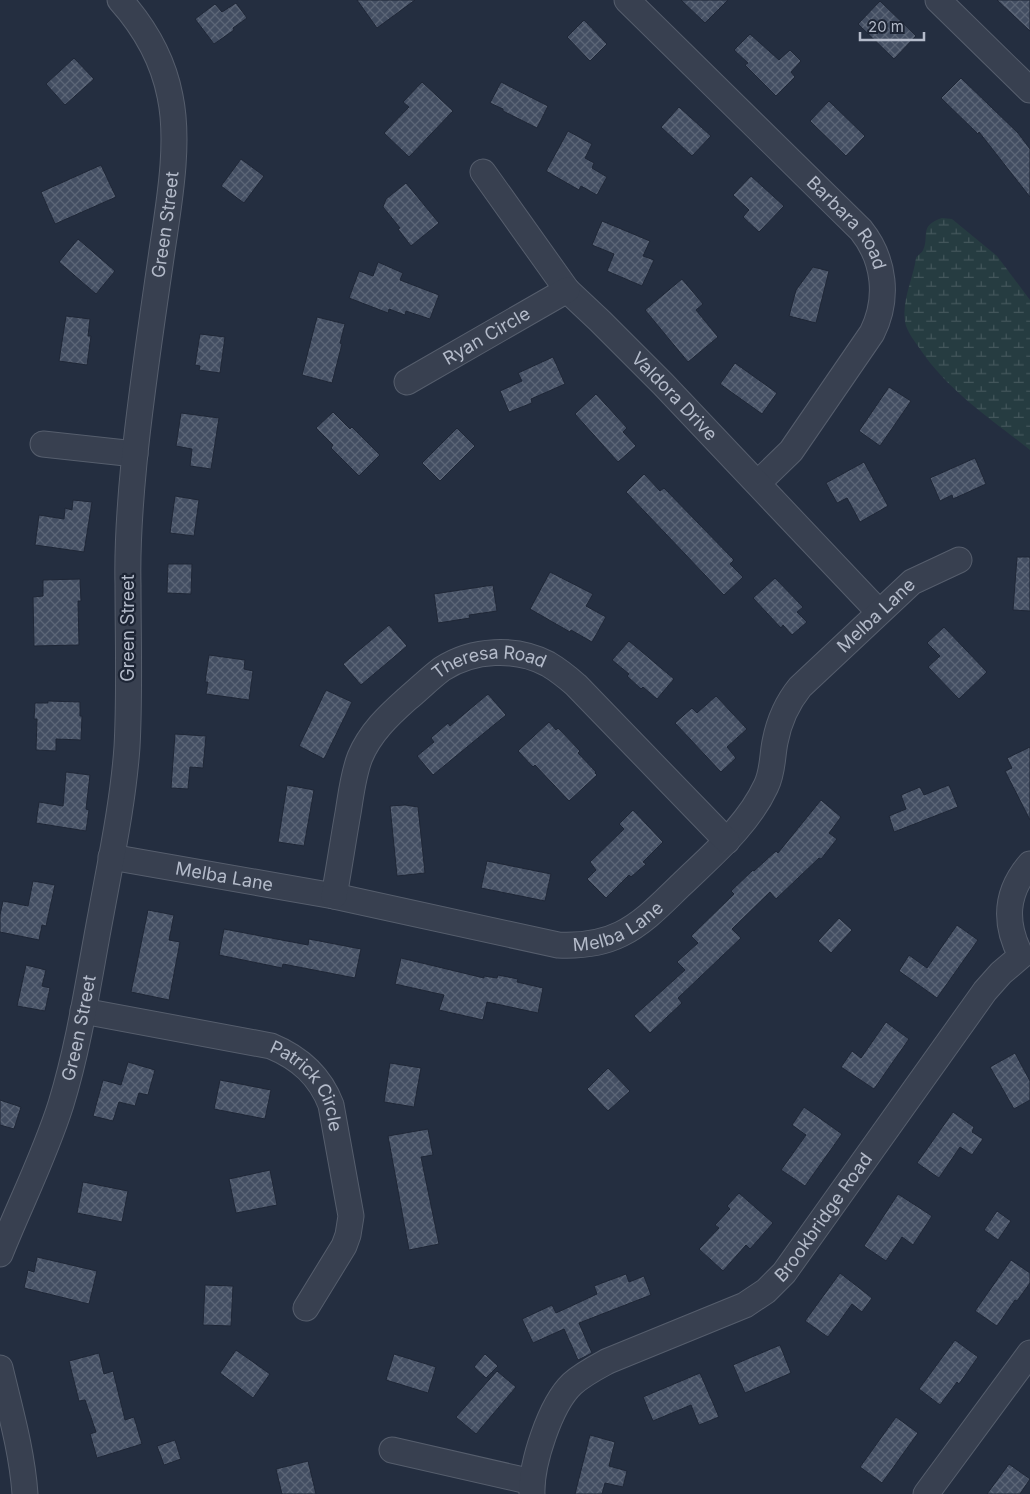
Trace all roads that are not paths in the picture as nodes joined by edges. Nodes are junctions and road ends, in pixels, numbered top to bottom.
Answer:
1 (120, 0) edge
2 (627, 0) edge
3 (938, 0) edge
4 (1030, 90) edge
5 (483, 172) dead end
6 (567, 290) junction
7 (408, 382) dead end
8 (42, 444) dead end
9 (135, 454) junction
10 (758, 483) junction
11 (959, 560) dead end
12 (879, 612) junction
13 (726, 841) junction
14 (111, 857) junction
15 (1030, 864) edge
16 (334, 896) junction
17 (1026, 964) edge
18 (83, 1011) junction
19 (0, 1254) edge
20 (306, 1308) dead end
21 (1030, 1353) edge
22 (0, 1368) edge
23 (392, 1450) dead end
24 (24, 1482) edge
25 (532, 1488) edge
26 (40, 1494) edge
27 (926, 1494) edge

1 - 9 street, Green Street
2 - 10 street, Barbara Road
3 - 4 street
5 - 6 street, Valdora Drive
6 - 7 street, Ryan Circle
6 - 10 street, Valdora Drive
8 - 9 street
9 - 14 street, Green Street
10 - 12 street, Valdora Drive
11 - 12 street, Melba Lane
12 - 13 street, Melba Lane
13 - 16 street, Melba Lane
13 - 16 street, Theresa Road
14 - 16 street, Melba Lane
14 - 18 street, Green Street
15 - 17 street, Brookbridge Road
17 - 25 street, Brookbridge Road
18 - 19 street, Green Street
18 - 20 street, Patrick Circle
21 - 27 street
22 - 24 street
23 - 25 street
24 - 26 street

